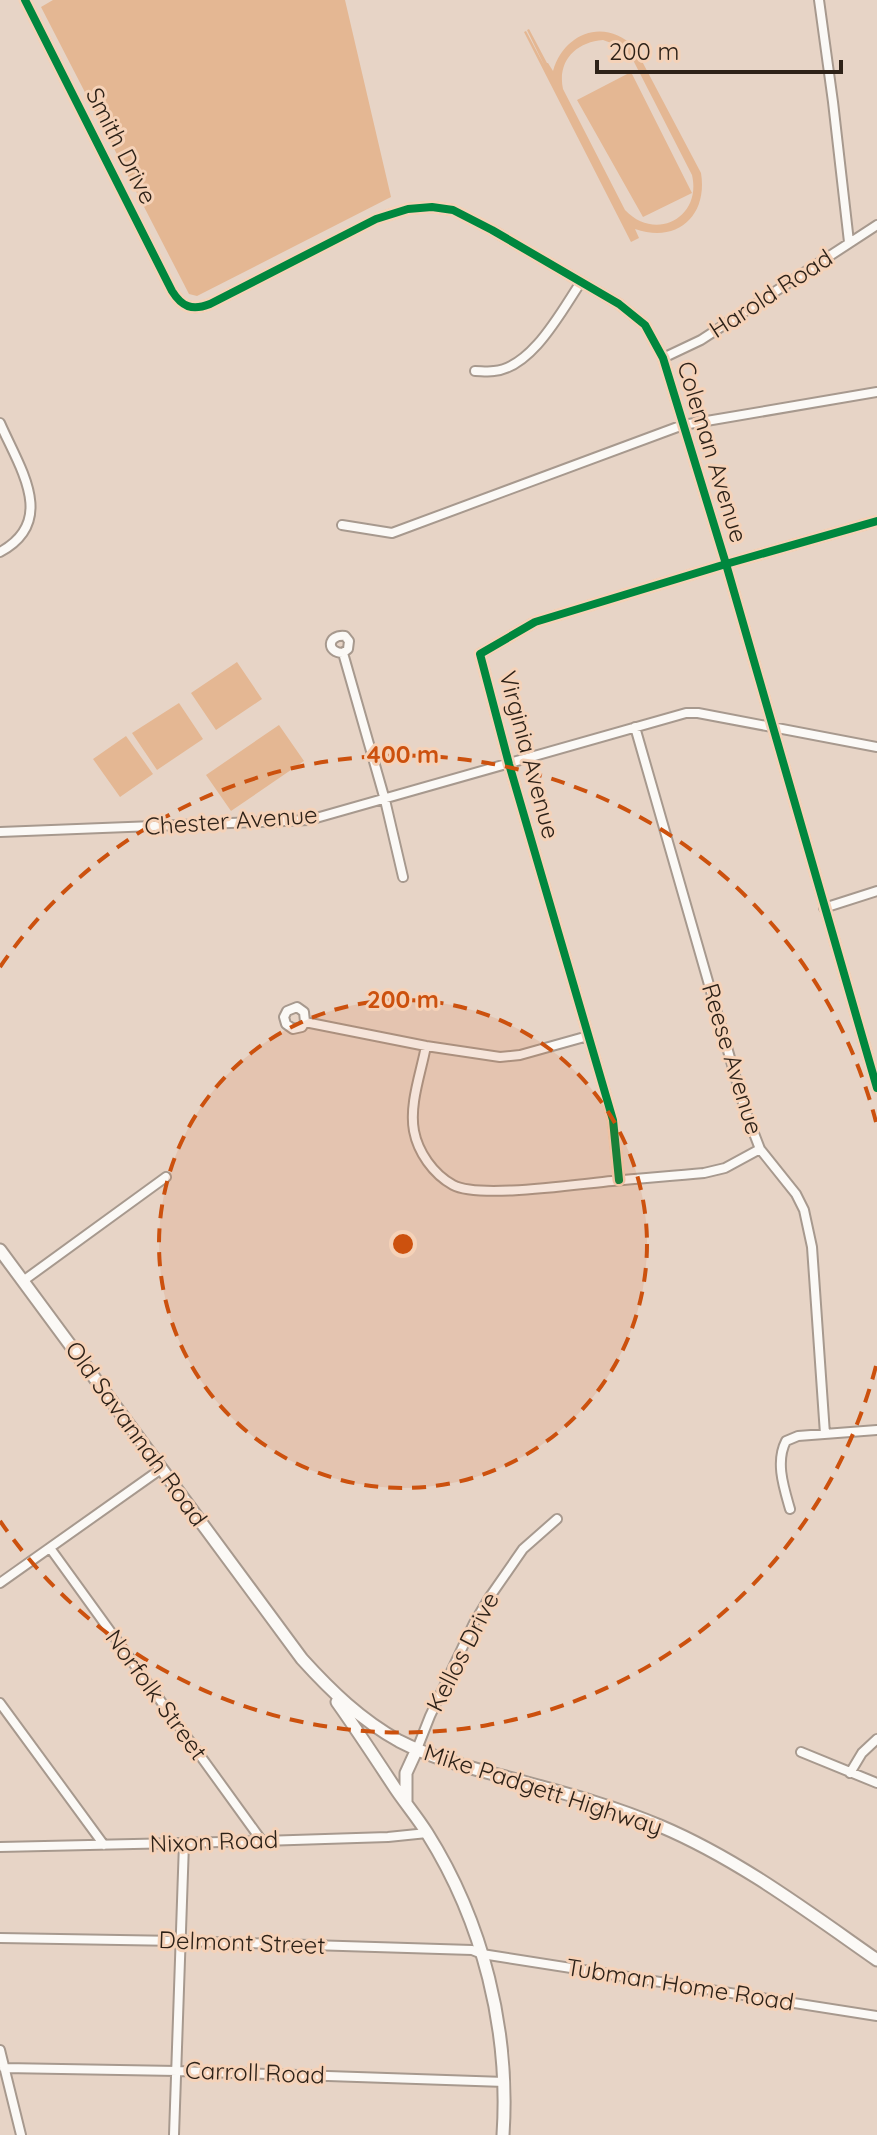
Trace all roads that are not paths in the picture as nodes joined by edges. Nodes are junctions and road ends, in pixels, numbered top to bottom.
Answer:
1 (25, 0) edge
2 (819, 0) edge
3 (877, 225) edge
4 (849, 242) junction
5 (581, 282) junction
6 (186, 306) joint
7 (663, 358) junction
8 (475, 371) dead end
9 (877, 392) edge
10 (0, 423) edge
11 (683, 425) junction
12 (877, 521) edge
13 (342, 525) dead end
14 (0, 552) edge
15 (726, 564) junction
16 (343, 653) dead end
17 (773, 726) junction
18 (635, 727) junction
19 (877, 747) edge
20 (509, 764) junction
21 (385, 800) junction
22 (0, 832) edge
23 (403, 877) dead end
24 (877, 891) edge
25 (824, 908) junction
26 (305, 1022) dead end
27 (588, 1036) junction
28 (426, 1046) junction
29 (877, 1088) edge
30 (760, 1149) junction
31 (166, 1177) dead end
32 (619, 1180) junction
33 (0, 1250) edge
34 (23, 1281) junction
35 (877, 1430) edge
36 (825, 1434) junction
37 (161, 1469) junction
38 (790, 1509) dead end
39 (557, 1519) dead end
40 (50, 1548) junction
41 (0, 1583) edge
42 (272, 1618) joint
43 (323, 1682) junction
44 (0, 1703) edge
45 (877, 1739) edge
46 (417, 1749) junction
47 (801, 1752) dead end
48 (850, 1773) junction
49 (877, 1783) edge
50 (406, 1803) junction
51 (427, 1833) junction
52 (262, 1841) junction
53 (184, 1843) junction
54 (104, 1845) junction
55 (0, 1847) edge
56 (0, 1938) edge
57 (179, 1941) junction
58 (482, 1954) junction
59 (877, 1960) edge
60 (877, 2016) edge
61 (0, 2050) edge
62 (4, 2068) junction
63 (177, 2071) junction
64 (505, 2082) junction
65 (21, 2135) edge
66 (174, 2135) edge
67 (503, 2135) edge

1 - 6 street, Smith Drive
2 - 4 street
3 - 4 street, Harold Road
4 - 7 street, Harold Road
5 - 6 street, Coleman Avenue
5 - 7 street, Coleman Avenue
5 - 8 street
7 - 11 street, Coleman Avenue
9 - 11 street
10 - 14 street
11 - 13 street
11 - 15 street, Coleman Avenue
12 - 15 street, Virginia Avenue
15 - 17 street, Coleman Avenue
15 - 20 street, Virginia Avenue
16 - 21 street
17 - 18 street, Chester Avenue
17 - 19 street, Chester Avenue
17 - 25 street, Coleman Avenue
18 - 20 street, Chester Avenue
18 - 30 street, Reese Avenue
20 - 21 street, Chester Avenue
20 - 27 street, Virginia Avenue
21 - 22 street, Chester Avenue
21 - 23 street
24 - 25 street
25 - 29 street, Coleman Avenue
26 - 28 street
27 - 28 street
27 - 32 street, Virginia Avenue
28 - 32 street
30 - 32 street
30 - 36 street, Reese Avenue
31 - 34 street
33 - 34 main road, Old Savannah Road
34 - 37 main road, Old Savannah Road
35 - 36 street
36 - 38 street
37 - 40 street
37 - 42 main road, Old Savannah Road
39 - 46 street, Kellos Drive
40 - 41 street
40 - 52 street, Norfolk Street
42 - 43 main road, Mike Padgett Highway
43 - 46 main road, Mike Padgett Highway
43 - 50 main road
44 - 54 street
45 - 48 street
46 - 50 main road, Kellos Drive
46 - 59 main road, Mike Padgett Highway
47 - 48 street
48 - 49 street
50 - 51 main road
51 - 52 street, Nixon Road
51 - 58 main road
52 - 53 street, Nixon Road
53 - 54 street, Nixon Road
53 - 57 street
54 - 55 street, Nixon Road
56 - 57 street, Delmont Street
57 - 58 street, Delmont Street
57 - 63 street
58 - 60 street, Tubman Home Road
58 - 64 main road
61 - 62 street
62 - 63 street, Carroll Road
62 - 65 street
63 - 64 street, Carroll Road
63 - 66 street
64 - 67 main road

